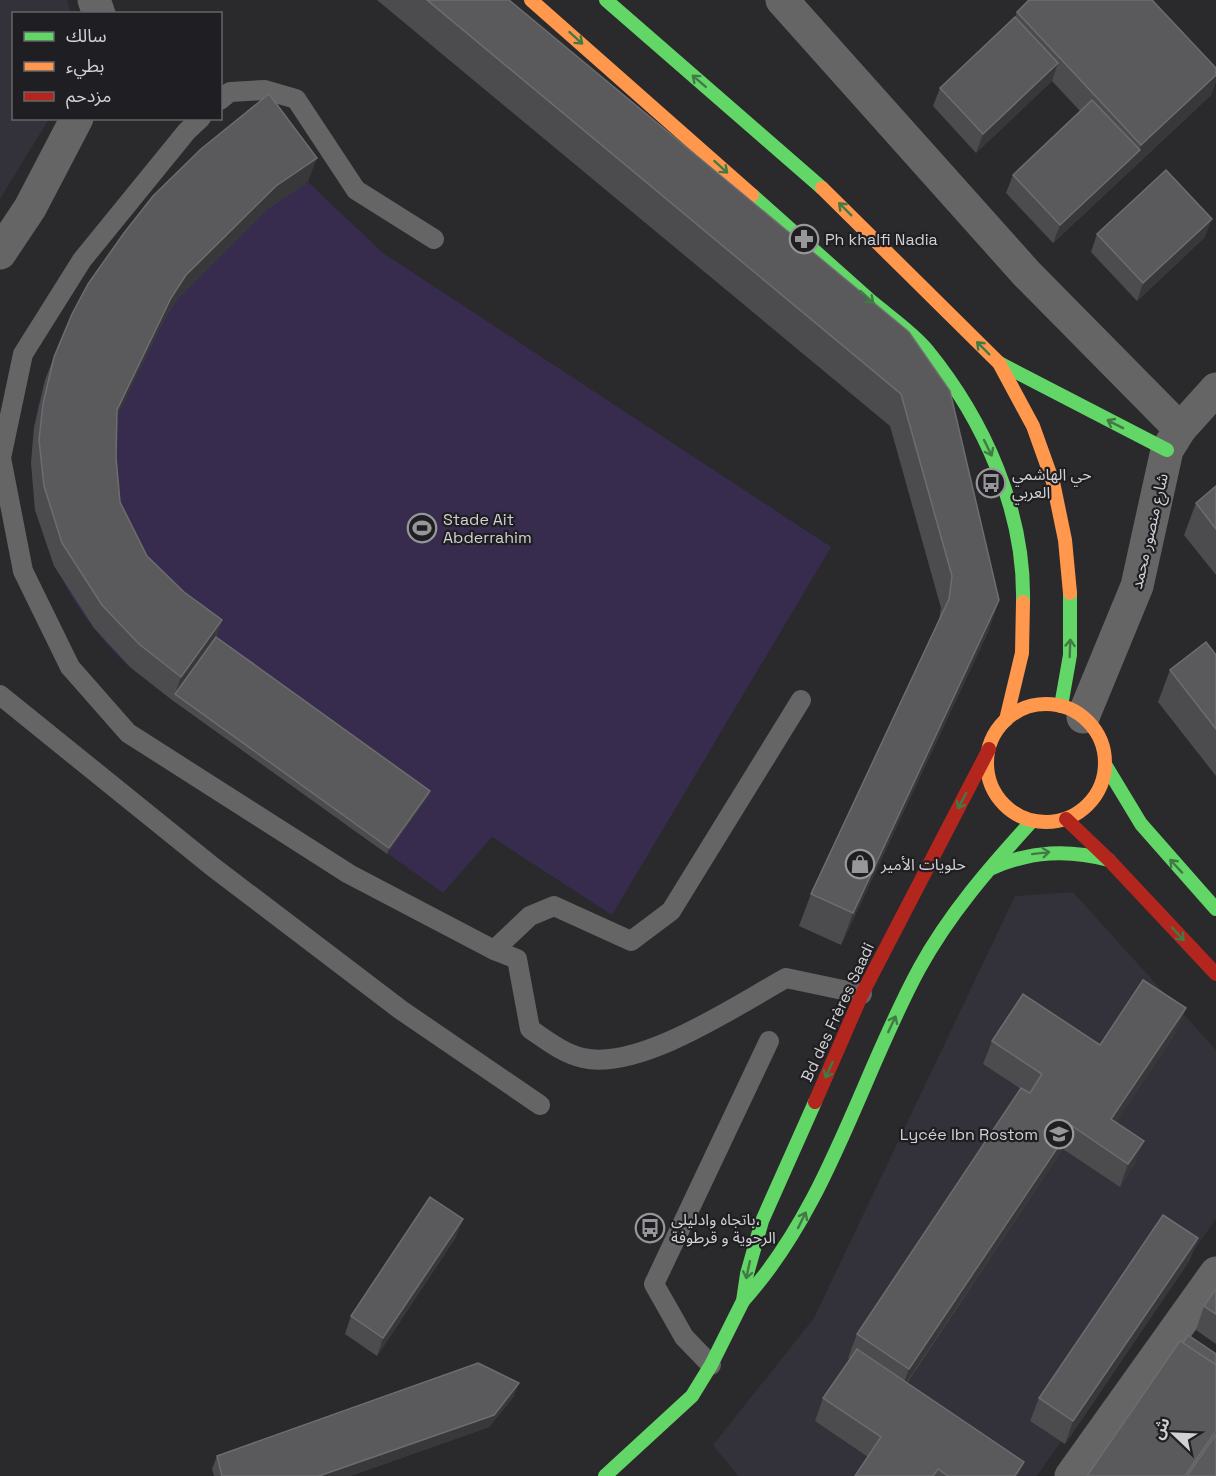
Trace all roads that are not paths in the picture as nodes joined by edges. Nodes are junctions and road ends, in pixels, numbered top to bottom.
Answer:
1 (531, 0) edge
2 (606, 0) edge
3 (782, 0) edge
4 (222, 98) edge
5 (76, 120) edge
6 (199, 120) edge
7 (434, 239) dead end
8 (0, 253) edge
9 (999, 363) junction
10 (1216, 389) edge
11 (1174, 440) junction
12 (0, 695) edge
13 (801, 700) dead end
14 (1072, 711) junction
15 (1006, 720) junction
16 (989, 749) junction
17 (1106, 766) junction
18 (1066, 819) junction
19 (1032, 821) junction
20 (1109, 860) junction
21 (985, 871) junction
22 (1216, 909) edge
23 (494, 950) junction
24 (1216, 975) edge
25 (862, 994) junction
26 (769, 1041) dead end
27 (540, 1105) dead end
28 (1216, 1273) edge
29 (743, 1300) junction
30 (711, 1365) junction
31 (605, 1476) edge
32 (1071, 1476) edge

1 -> 15 main road
9 -> 2 main road
3 - 11 street
4 - 7 lane
5 - 8 street
6 - 23 lane
11 -> 9 main road
14 -> 9 main road
10 - 11 street, شارع منصور محمد
11 - 14 street, شارع منصور محمد
12 - 27 lane
13 - 23 lane
14 - 15 main road
14 - 17 main road
15 - 16 main road
16 - 19 main road
16 -> 25 main road, Bd des Frères Saadi
17 - 18 main road
22 -> 17 main road
18 - 19 main road
18 - 20 main road
19 - 21 main road, Bd des Frères Saadi
21 -> 20 main road
20 -> 24 main road
29 -> 21 main road, Bd des Frères Saadi
23 - 25 lane
25 -> 29 main road, Bd des Frères Saadi
26 - 30 lane
28 - 32 street
29 - 30 main road, Bd des Frères Saadi
30 - 31 main road, Bd des Frères Saadi

